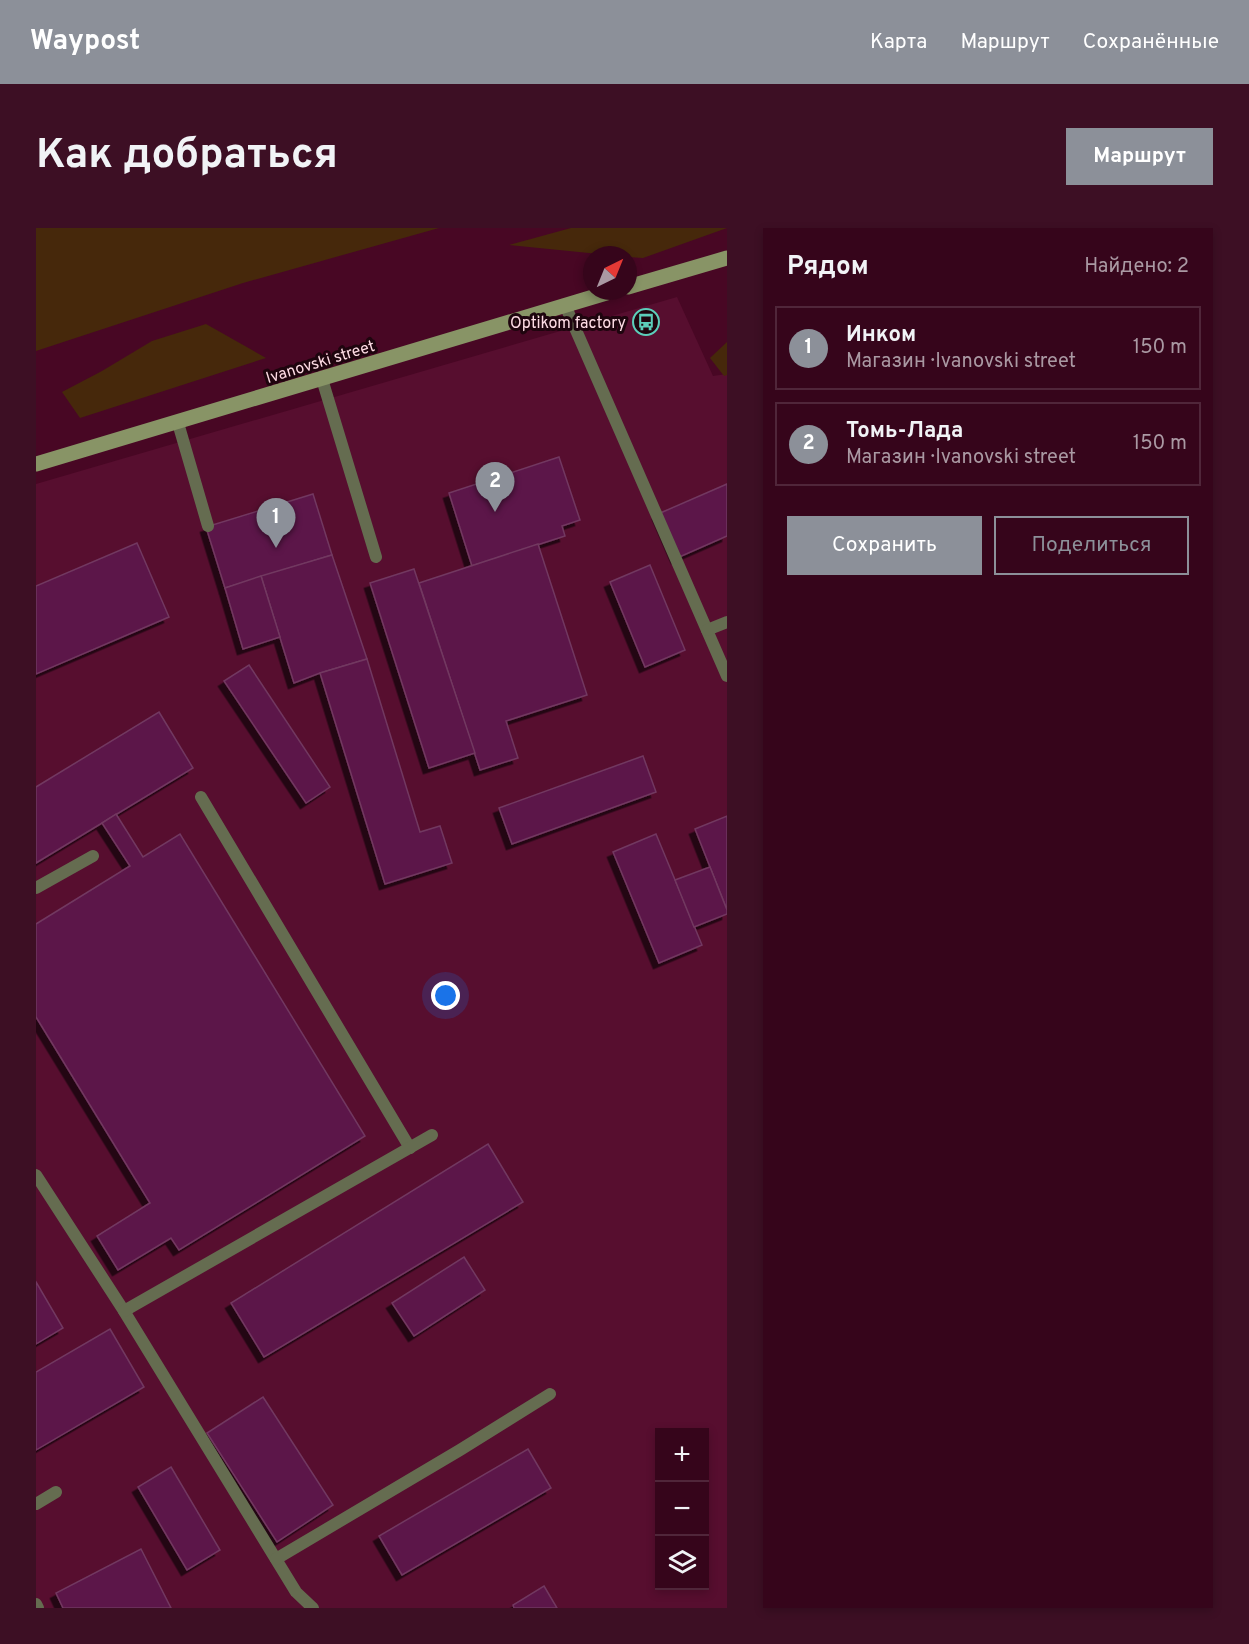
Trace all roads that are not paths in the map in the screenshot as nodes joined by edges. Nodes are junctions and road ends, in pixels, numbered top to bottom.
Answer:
1 (727, 258) edge
2 (637, 284) edge
3 (583, 300) edge
4 (565, 305) junction
5 (322, 379) junction
6 (178, 423) junction
7 (36, 464) edge
8 (208, 526) dead end
9 (376, 557) dead end
10 (727, 622) edge
11 (707, 630) junction
12 (727, 676) edge
13 (201, 797) dead end
14 (93, 856) dead end
15 (36, 888) edge
16 (432, 1135) dead end
17 (410, 1148) junction
18 (36, 1175) edge
19 (124, 1311) junction
20 (550, 1394) dead end
21 (56, 1492) dead end
22 (36, 1504) edge
23 (276, 1559) junction
24 (313, 1608) edge

1 - 2 main road
3 - 4 main road, Ivanovski street
4 - 5 main road, Ivanovski street
4 - 11 lane
5 - 6 main road, Ivanovski street
5 - 9 lane
6 - 7 main road, Ivanovski street
6 - 8 lane
10 - 11 lane
11 - 12 lane
13 - 17 lane
14 - 15 lane
16 - 17 lane
17 - 19 lane
18 - 19 lane
19 - 23 lane
20 - 23 lane
21 - 22 lane
23 - 24 lane

